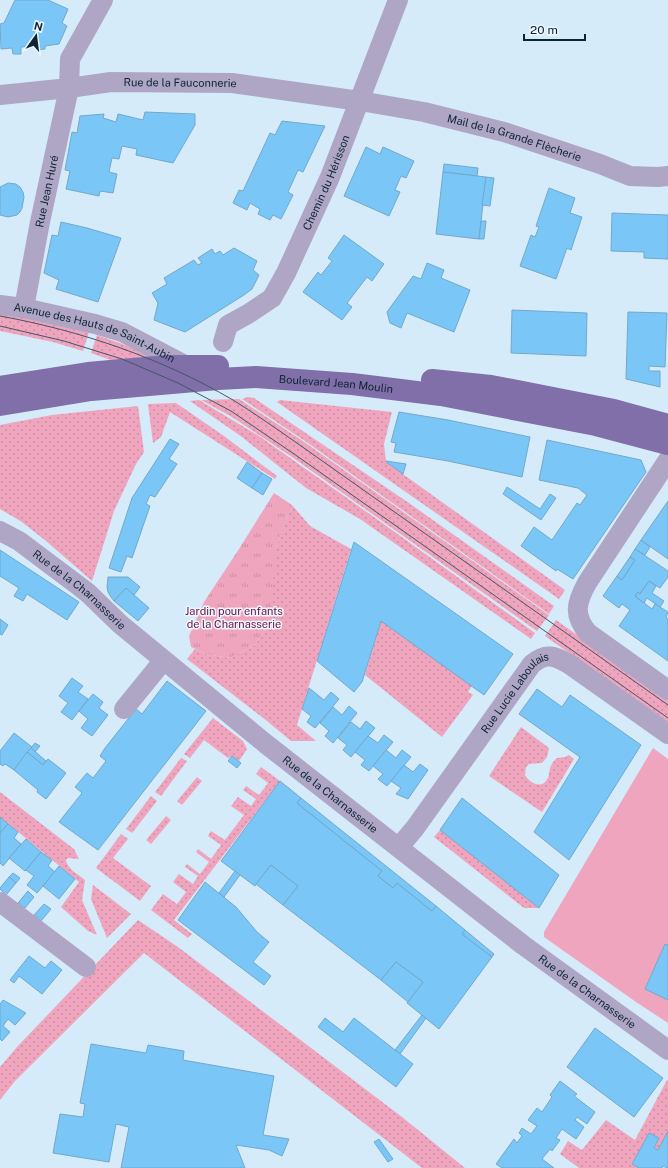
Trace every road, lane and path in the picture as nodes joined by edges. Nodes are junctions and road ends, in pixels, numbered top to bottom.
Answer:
1 (103, 0) edge
2 (398, 0) edge
3 (69, 88) junction
4 (0, 95) edge
5 (360, 101) junction
6 (668, 176) edge
7 (25, 302) junction
8 (0, 305) edge
9 (223, 342) dead end
10 (187, 366) junction
11 (0, 387) edge
12 (0, 405) edge
13 (668, 425) edge
14 (668, 444) edge
15 (668, 460) edge
16 (0, 531) edge
17 (164, 661) junction
18 (668, 690) edge
19 (124, 709) dead end
20 (668, 734) edge
21 (399, 847) junction
22 (0, 902) edge
23 (86, 967) dead end
24 (668, 1050) edge

1 - 3 street, Rue Jean Huré
2 - 5 street, Chemin du Hérisson
3 - 4 street, Rue de la Fauconnerie
3 - 5 street, Rue de la Fauconnerie
3 - 7 street, Rue Jean Huré
5 - 6 street, Mail de la Grande Flècherie
5 - 9 street, Chemin du Hérisson
7 - 8 street, Avenue des Hauts de Saint-Aubin
7 - 10 street, Avenue des Hauts de Saint-Aubin
10 - 11 main road, Boulevard Jean Moulin
10 - 13 main road, Boulevard Jean Moulin
12 - 14 main road, Boulevard Jean Moulin
15 - 18 street
16 - 17 street, Rue de la Charnasserie
17 - 19 street
17 - 21 street, Rue de la Charnasserie
20 - 21 street, Rue Lucie Laboulais
21 - 24 street, Rue de la Charnasserie
22 - 23 street

